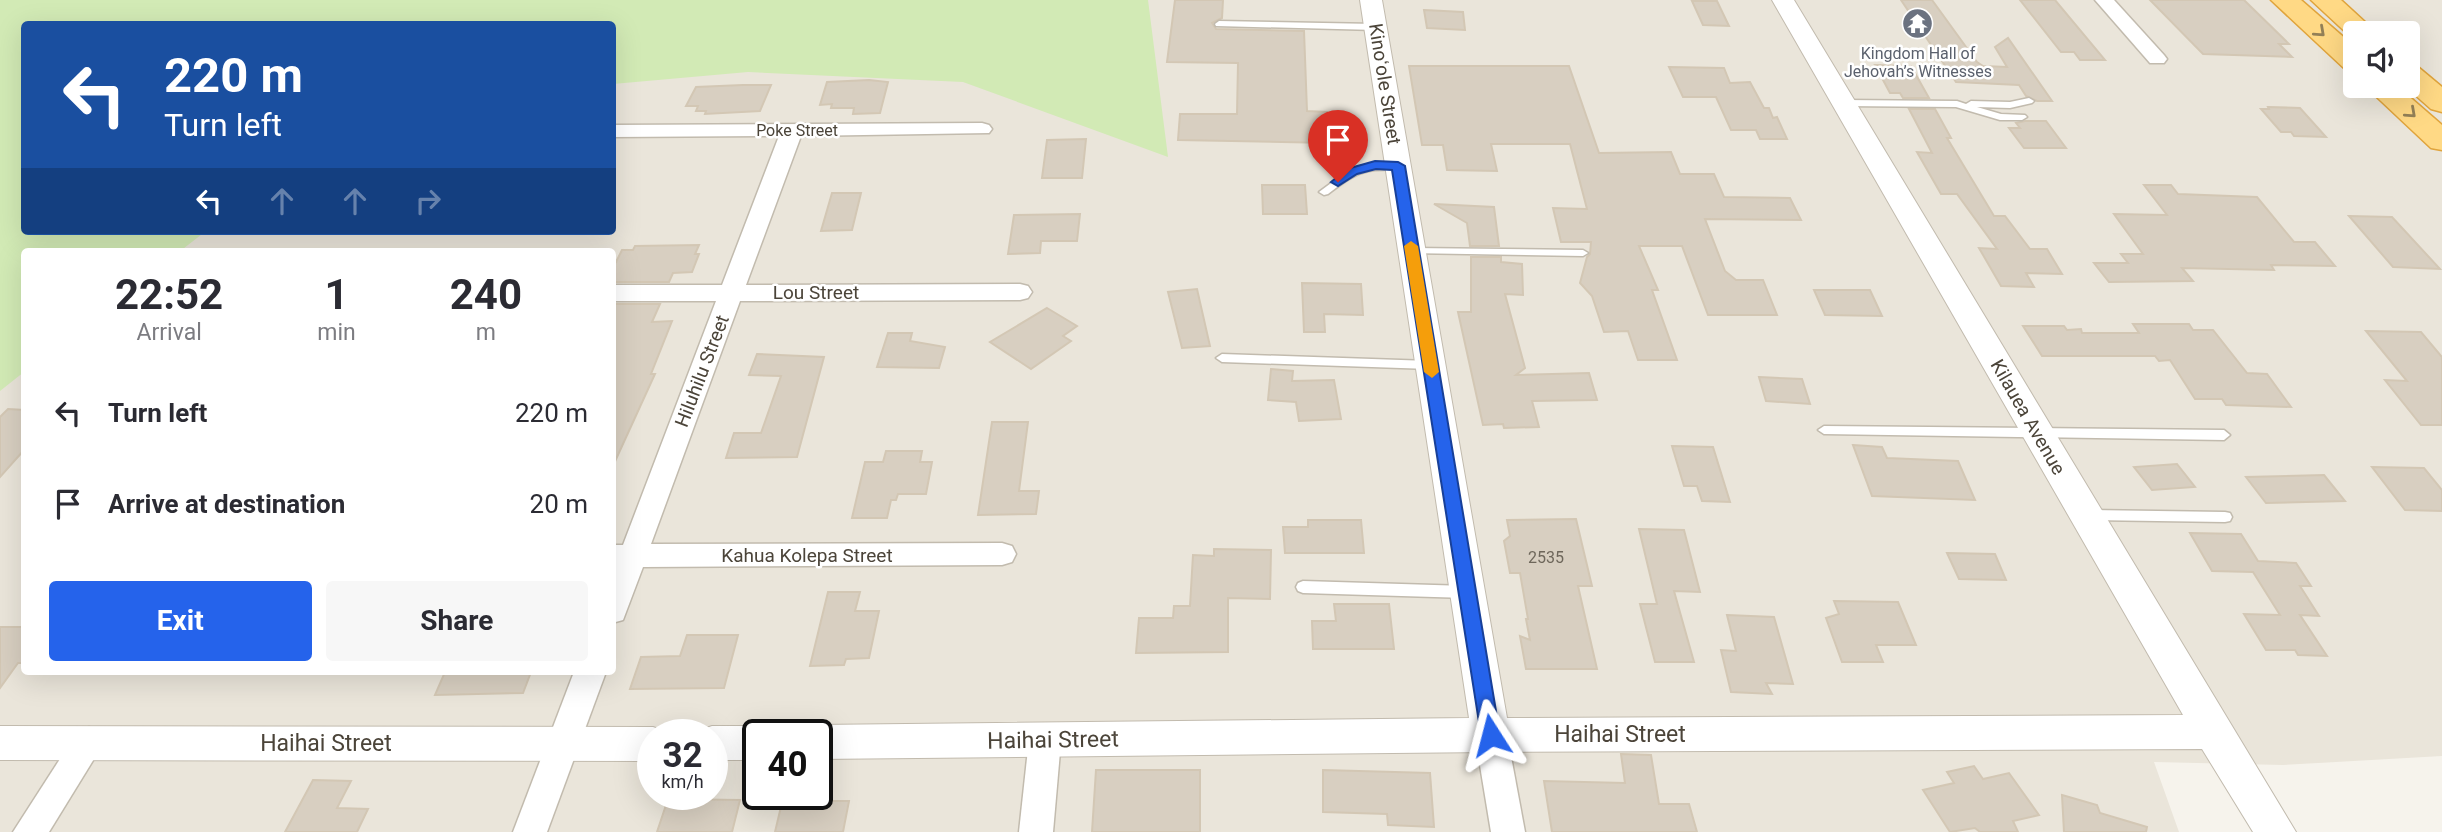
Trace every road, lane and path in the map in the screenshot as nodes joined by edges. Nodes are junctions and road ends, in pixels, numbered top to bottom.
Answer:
1 (1783, 0) edge
2 (2104, 0) edge
3 (2285, 0) edge
4 (2325, 0) edge
5 (1374, 13) edge
6 (2349, 21) edge
7 (1219, 24) dead end
8 (2343, 52) edge
9 (2157, 59) dead end
10 (2420, 84) edge
11 (2394, 98) edge
12 (2029, 101) dead end
13 (1843, 103) junction
14 (2442, 103) edge
15 (1957, 104) junction
16 (2022, 117) dead end
17 (982, 128) dead end
18 (616, 131) edge
19 (792, 131) junction
20 (2442, 141) edge
21 (1398, 166) junction
22 (1324, 192) dead end
23 (1412, 251) junction
24 (1583, 253) dead end
25 (732, 292) junction
26 (1020, 292) dead end
27 (616, 293) edge
28 (1222, 358) dead end
29 (1430, 365) junction
30 (1824, 430) dead end
31 (2037, 433) junction
32 (2224, 435) dead end
33 (2086, 515) junction
34 (2225, 517) dead end
35 (1002, 554) dead end
36 (623, 556) edge
37 (1303, 587) dead end
38 (616, 591) edge
39 (1468, 593) junction
40 (589, 675) edge
41 (2213, 732) junction
42 (1491, 735) junction
43 (1045, 740) junction
44 (89, 741) junction
45 (833, 742) edge
46 (0, 743) edge
47 (637, 744) edge
48 (563, 745) junction
49 (30, 832) edge
50 (530, 832) edge
51 (1036, 832) edge
52 (1508, 832) edge
53 (2276, 832) edge

1 - 13 street, Kilauea Avenue
2 - 9 street
3 -> 8 highway
4 - 6 highway
5 - 7 lane
5 - 21 street, Kinoʻole Street
10 - 14 highway
11 -> 20 highway
12 - 15 lane
13 - 15 lane
13 - 31 street, Kilauea Avenue
15 - 16 lane
17 - 19 street, Poke Street
18 - 19 street, Poke Street
19 - 25 street, Hiluhilu Street
21 - 22 lane
21 - 23 street, Kinoʻole Street
23 - 24 lane
23 - 29 street, Kinoʻole Street
25 - 26 street, Lou Street
25 - 27 street, Lou Street
25 - 36 street, Hiluhilu Street
28 - 29 lane
29 - 39 street, Kinoʻole Street
30 - 31 lane
31 - 32 lane
31 - 33 street, Kilauea Avenue
33 - 34 lane
33 - 41 street, Kilauea Avenue
35 - 36 street, Kahua Kolepa Street
36 - 38 street, Hiluhilu Street
37 - 39 lane
39 - 42 street, Kinoʻole Street
40 - 48 street
41 - 42 street, Haihai Street
41 - 53 street, Kilauea Avenue
42 - 43 street, Haihai Street
42 - 52 street, Kinoʻole Street
43 - 45 street, Haihai Street
43 - 51 street
44 - 46 street, Haihai Street
44 - 48 street, Haihai Street
44 - 49 street
47 - 48 street, Haihai Street
48 - 50 street

